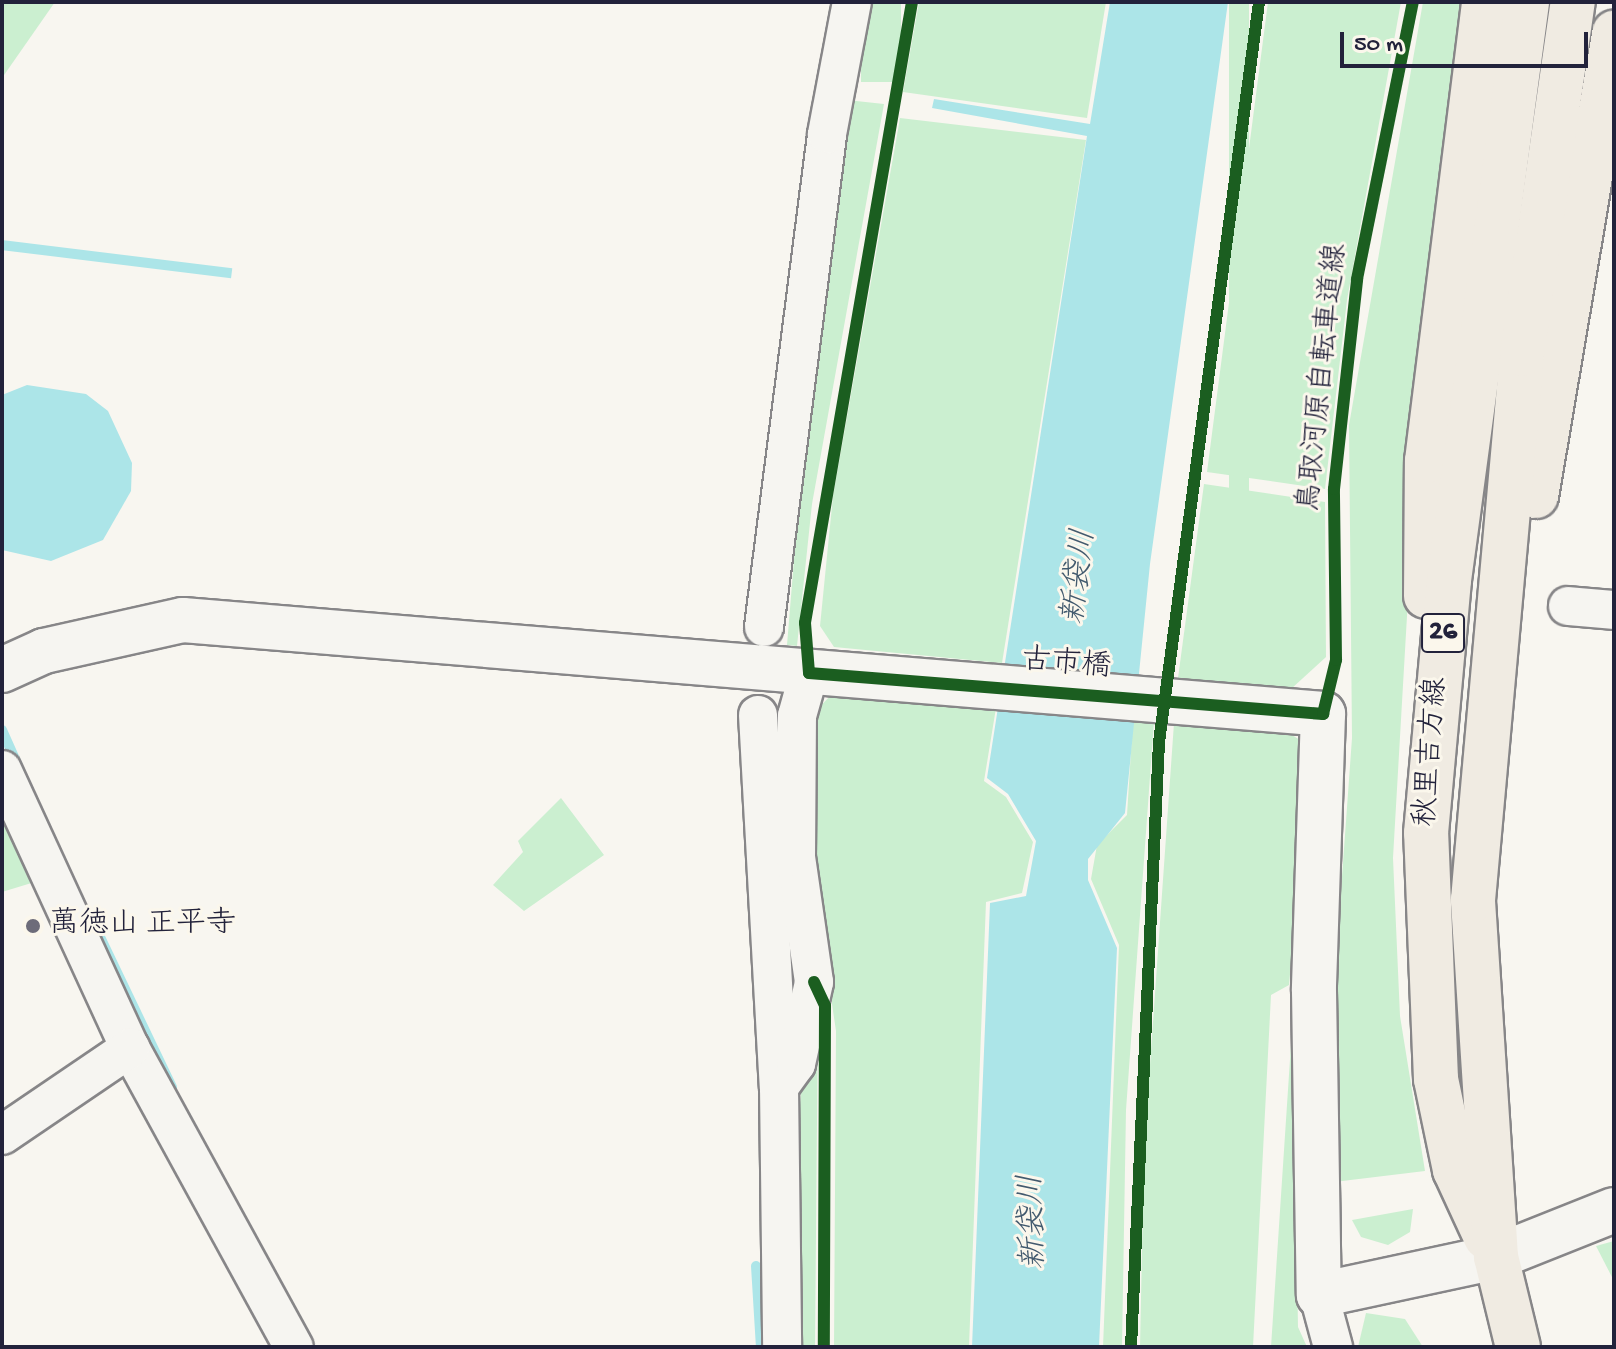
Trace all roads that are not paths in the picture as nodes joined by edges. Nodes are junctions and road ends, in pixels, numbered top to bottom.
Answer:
1 (852, 2) edge
2 (1484, 2) edge
3 (1527, 2) edge
4 (1573, 2) edge
5 (1614, 33) edge
6 (1568, 606) dead end
7 (1614, 610) edge
8 (764, 627) dead end
9 (2, 670) edge
10 (828, 674) junction
11 (758, 715) dead end
12 (1431, 726) junction
13 (2, 770) edge
14 (1477, 827) junction
15 (130, 1048) junction
16 (779, 1087) junction
17 (2, 1135) edge
18 (1614, 1210) edge
19 (1496, 1257) junction
20 (1319, 1295) junction
21 (772, 1341) edge
22 (294, 1347) edge
23 (1333, 1347) edge
24 (1518, 1347) edge

1 - 8 street
2 - 12 main road
3 - 12 main road, 秋里吉方線 / 26
4 - 14 main road, 秋里吉方線 / 26
5 - 14 main road
6 - 7 street
9 - 10 street, 古市橋
10 - 16 street
10 - 20 street, 古市橋
11 - 16 street
12 - 19 main road, 秋里吉方線 / 26
13 - 15 street
14 - 19 main road, 秋里吉方線 / 26
15 - 17 street
15 - 22 street
16 - 21 street
18 - 19 street
19 - 20 street
19 - 24 main road, 秋里吉方線 / 26
20 - 23 street

